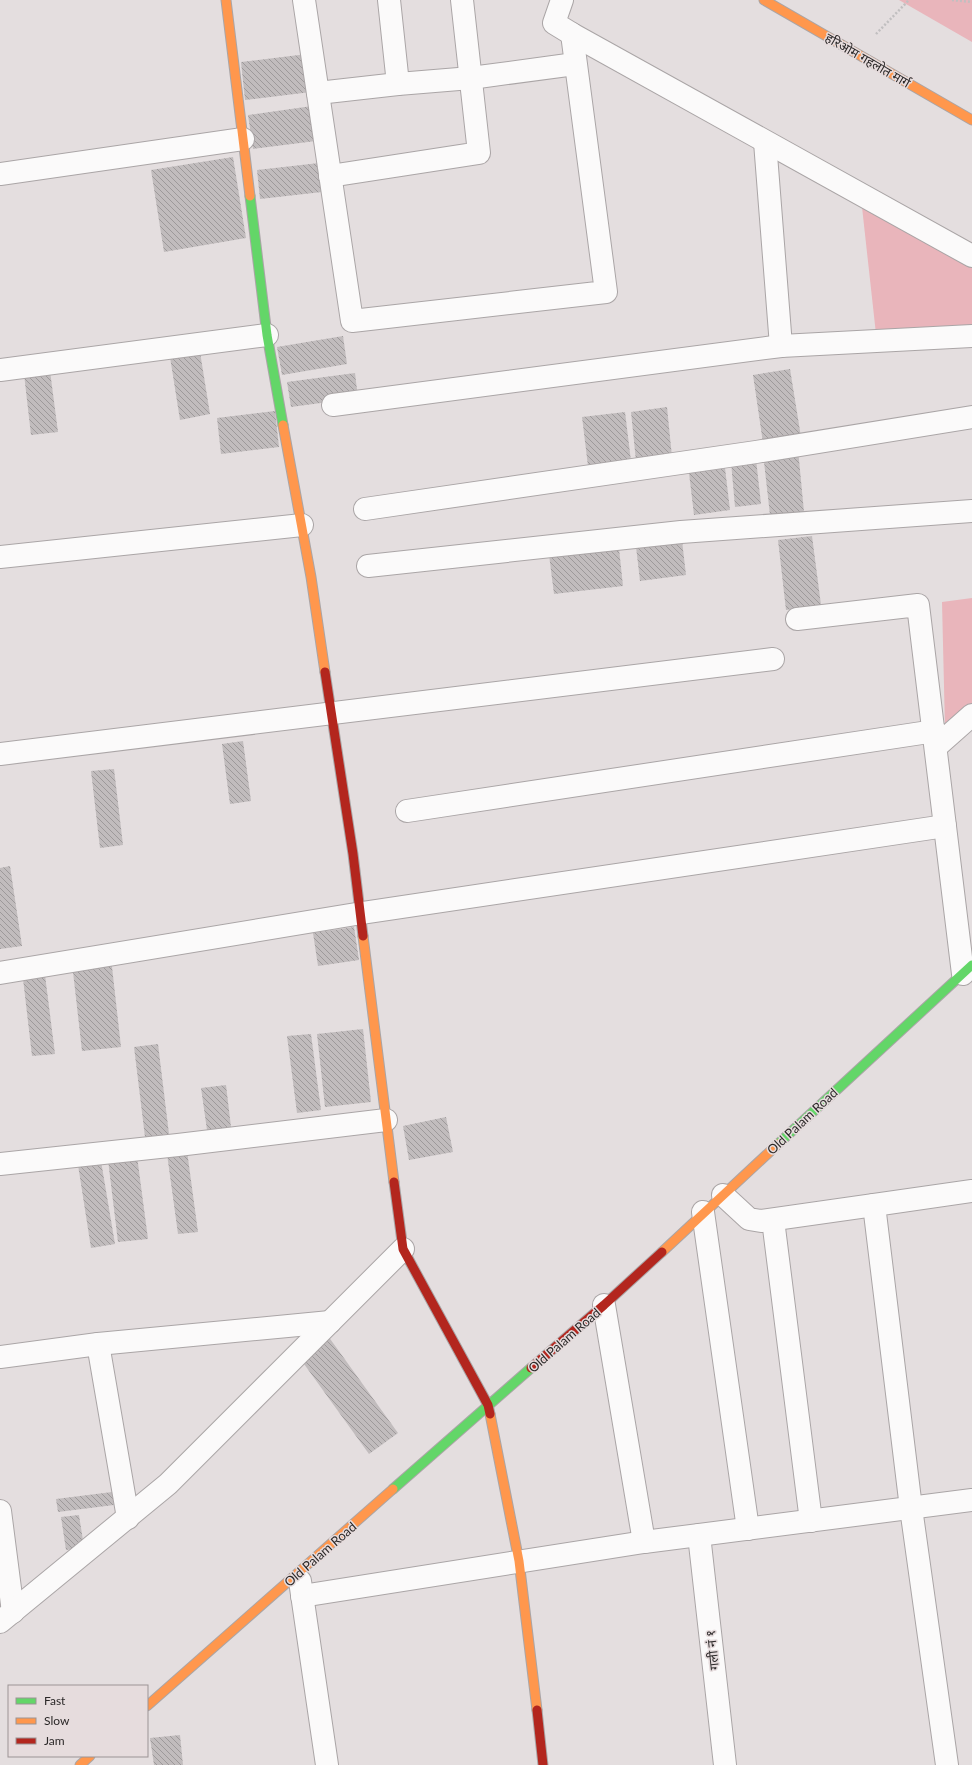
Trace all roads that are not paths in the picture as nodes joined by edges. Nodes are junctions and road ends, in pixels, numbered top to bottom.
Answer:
1 (226, 0) edge
2 (304, 0) edge
3 (389, 0) edge
4 (462, 0) edge
5 (562, 0) edge
6 (764, 0) edge
7 (572, 34) junction
8 (575, 64) junction
9 (471, 78) junction
10 (398, 84) junction
11 (318, 93) junction
12 (972, 120) edge
13 (244, 139) junction
14 (765, 142) junction
15 (0, 174) edge
16 (330, 176) junction
17 (972, 256) edge
18 (267, 335) junction
19 (972, 336) edge
20 (781, 346) junction
21 (0, 370) edge
22 (333, 405) dead end
23 (972, 417) edge
24 (365, 509) dead end
25 (972, 511) edge
26 (302, 525) junction
27 (0, 557) edge
28 (368, 566) dead end
29 (796, 619) dead end
30 (773, 660) dead end
31 (332, 713) junction
32 (972, 715) edge
33 (936, 739) junction
34 (0, 754) edge
35 (408, 810) dead end
36 (945, 826) junction
37 (362, 913) junction
38 (967, 969) edge
39 (0, 973) edge
40 (386, 1120) junction
41 (0, 1164) edge
42 (972, 1194) edge
43 (723, 1195) junction
44 (874, 1205) junction
45 (703, 1212) junction
46 (773, 1220) junction
47 (403, 1249) junction
48 (604, 1305) junction
49 (330, 1322) junction
50 (98, 1344) junction
51 (0, 1357) edge
52 (488, 1405) junction
53 (972, 1500) edge
54 (911, 1508) junction
55 (0, 1511) edge
56 (128, 1518) junction
57 (811, 1521) junction
58 (748, 1529) junction
59 (699, 1535) junction
60 (644, 1542) junction
61 (519, 1561) junction
62 (299, 1572) junction
63 (5, 1583) edge
64 (302, 1596) junction
65 (6, 1617) edge
66 (148, 1705) edge
67 (89, 1757) edge
68 (80, 1765) edge
69 (327, 1765) edge
70 (543, 1765) edge
71 (725, 1765) edge
72 (946, 1765) edge

1 - 13 street
2 - 11 street
3 - 10 street
4 - 9 street
5 - 7 street
6 - 12 street, हरिओम गहलोत मार्ग
7 - 8 street
7 - 14 street
8 - 9 street
8 - 16 street
9 - 10 street
9 - 16 street
10 - 11 street
11 - 16 street
13 - 15 street
13 - 18 street
14 - 17 street
14 - 20 street
18 - 21 street
18 - 26 street
19 - 20 street
20 - 22 street
23 - 24 street
25 - 28 street
26 - 27 street
26 - 31 street
29 - 33 street
30 - 31 street
31 - 34 street
31 - 37 street
32 - 33 street
33 - 35 street
33 - 36 street
36 - 37 street
36 - 38 street
37 - 39 street
37 - 40 street
38 - 43 street, Old Palam Road
40 - 41 street
40 - 47 street
42 - 44 street
43 - 45 street, Old Palam Road
43 - 46 street
44 - 46 street
44 - 54 street
45 - 48 street, Old Palam Road
45 - 58 street
46 - 57 street
47 - 49 street
47 - 52 street
48 - 52 street, Old Palam Road
48 - 60 street
49 - 50 street
49 - 56 street
50 - 51 street
50 - 56 street
52 - 61 street
52 - 62 street, Old Palam Road
53 - 54 street
54 - 57 street
54 - 72 street
55 - 63 street
56 - 65 street
57 - 58 street
58 - 59 street
59 - 60 street
59 - 71 street, गली नं १
60 - 61 street
61 - 64 street
61 - 70 street
62 - 64 street
62 - 66 street, Old Palam Road
63 - 65 street
64 - 69 street
67 - 68 street

